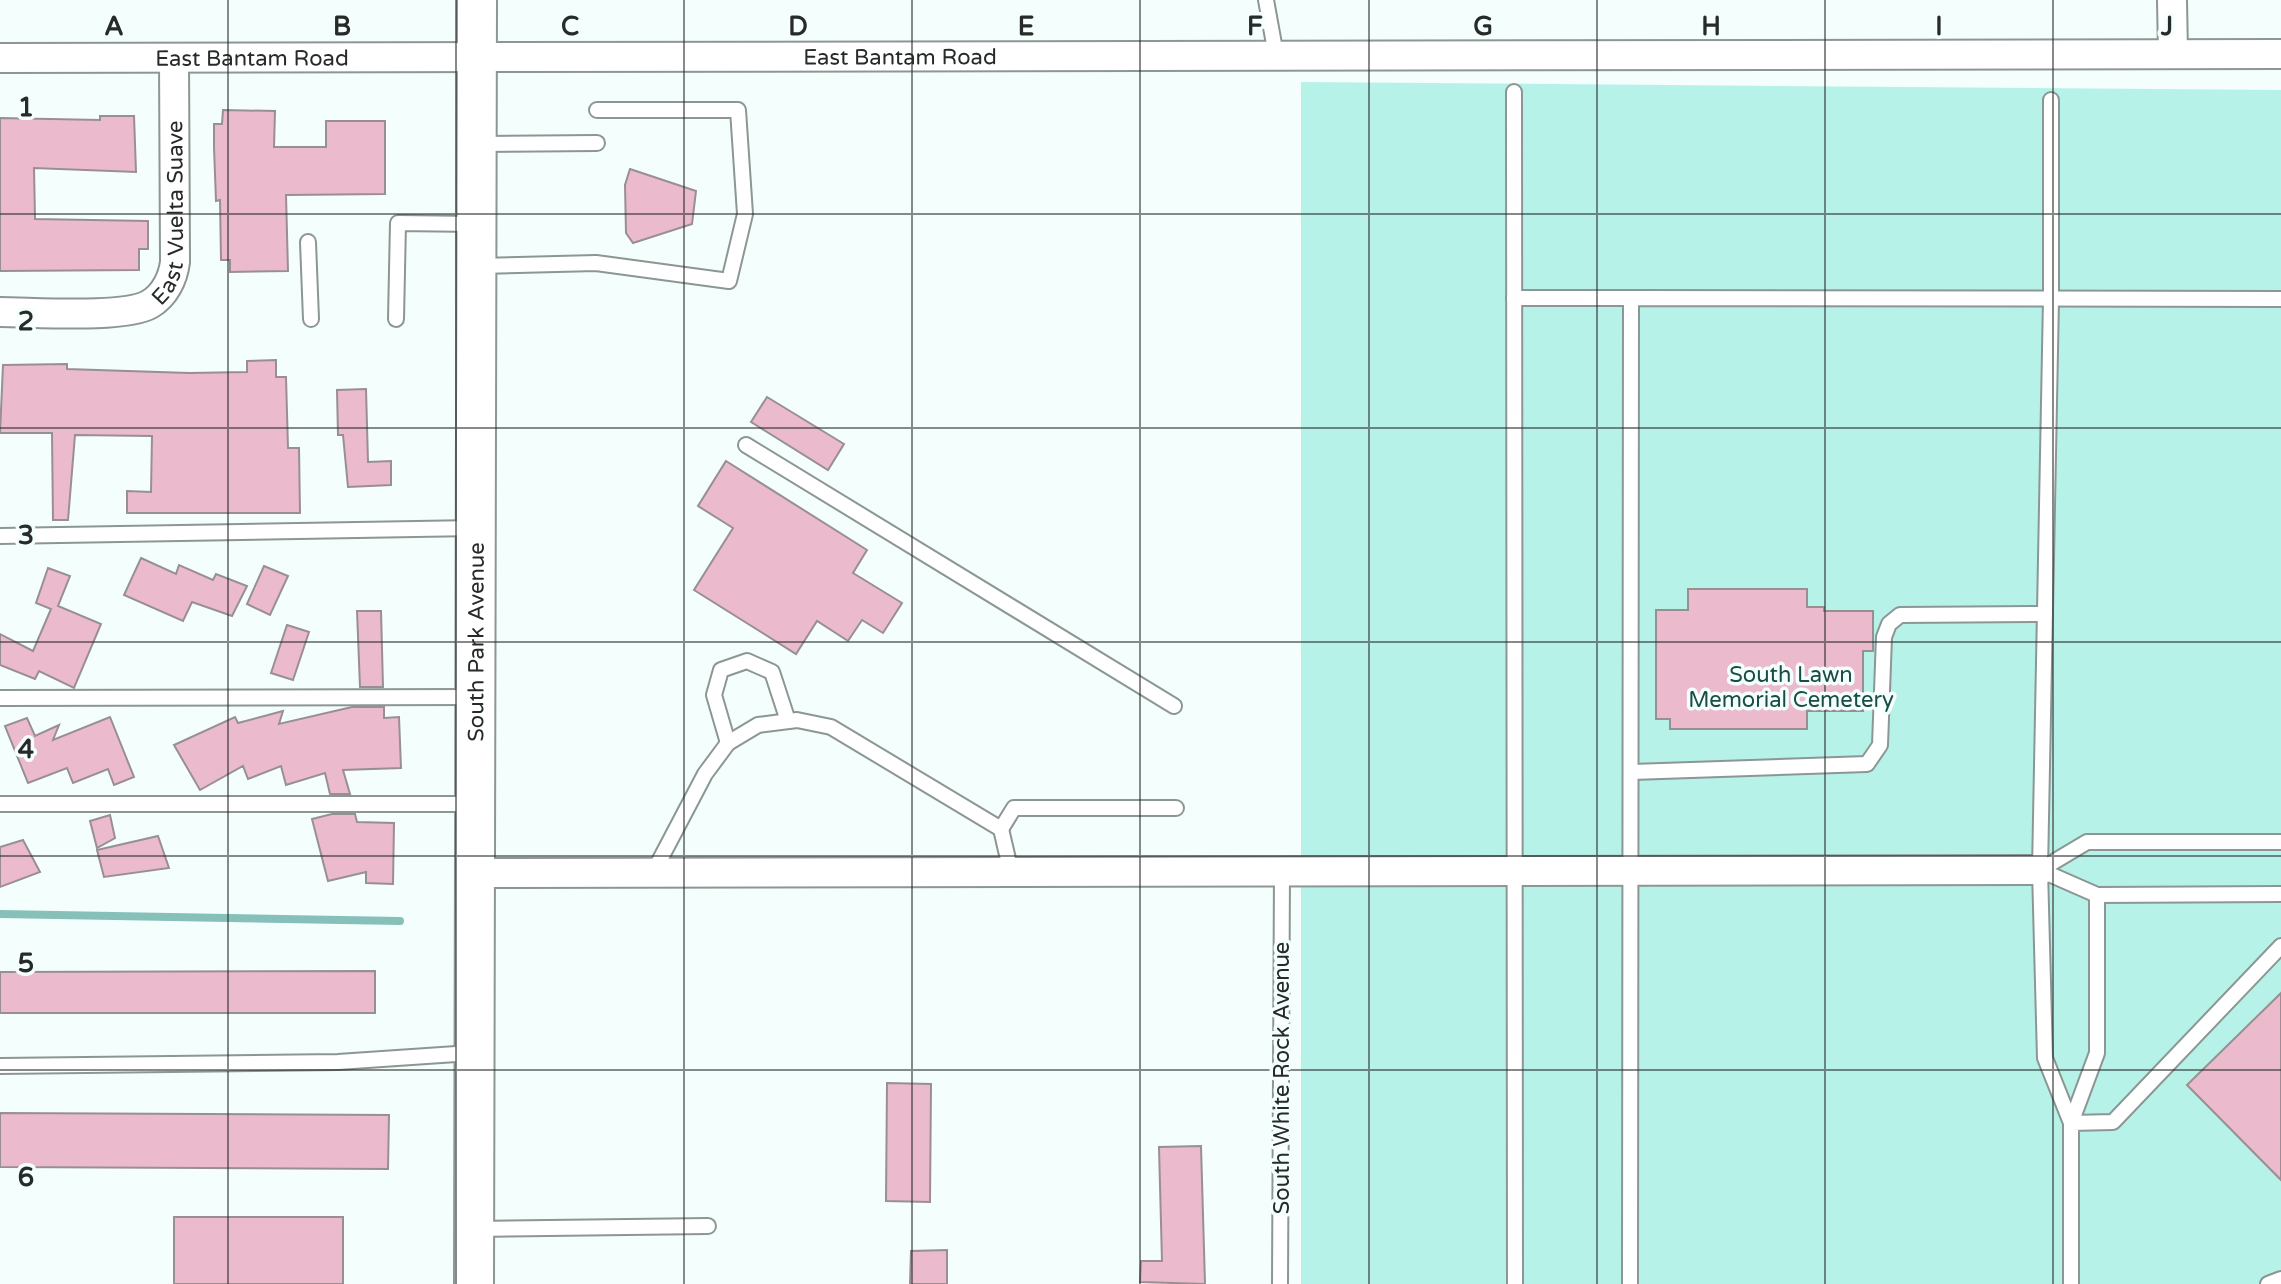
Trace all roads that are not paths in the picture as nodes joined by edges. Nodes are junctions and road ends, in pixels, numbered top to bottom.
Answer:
1 (477, 0) edge
2 (1266, 0) edge
3 (2172, 0) edge
4 (2173, 53) junction
5 (2281, 54) edge
6 (1276, 55) junction
7 (0, 58) edge
8 (174, 59) junction
9 (477, 60) junction
10 (1514, 92) dead end
11 (2051, 100) dead end
12 (597, 110) dead end
13 (597, 143) dead end
14 (477, 144) junction
15 (477, 224) junction
16 (308, 242) dead end
17 (476, 266) junction
18 (1514, 298) junction
19 (1631, 298) junction
20 (2051, 299) junction
21 (2281, 299) edge
22 (0, 312) edge
23 (311, 319) dead end
24 (396, 319) dead end
25 (746, 445) dead end
26 (475, 528) junction
27 (0, 536) edge
28 (2045, 614) junction
29 (475, 697) junction
30 (0, 698) edge
31 (1174, 706) dead end
32 (788, 721) junction
33 (728, 743) junction
34 (1632, 772) junction
35 (0, 804) edge
36 (474, 804) junction
37 (1176, 808) dead end
38 (1001, 829) junction
39 (2281, 842) edge
40 (2040, 870) junction
41 (1011, 872) junction
42 (1282, 872) junction
43 (1513, 872) junction
44 (1632, 872) junction
45 (474, 873) junction
46 (653, 873) junction
47 (2281, 894) edge
48 (2097, 895) junction
49 (2281, 946) edge
50 (475, 1053) junction
51 (0, 1066) edge
52 (2071, 1123) junction
53 (708, 1226) dead end
54 (474, 1229) junction
55 (2281, 1279) edge
56 (474, 1284) edge
57 (1280, 1284) edge
58 (1515, 1284) edge
59 (1630, 1284) edge
60 (2071, 1284) edge
61 (2268, 1284) edge

1 - 9 main road, South Park Avenue
2 - 6 lane
3 - 4 street
4 - 5 street, East Bantam Road
4 - 6 street, East Bantam Road
6 - 9 street, East Bantam Road
7 - 8 street, East Bantam Road
8 - 9 street, East Bantam Road
8 - 22 street, East Vuelta Suave
9 - 14 main road, South Park Avenue
10 - 18 lane
11 - 20 lane
12 - 17 lane
13 - 14 lane
14 - 15 main road, South Park Avenue
15 - 17 main road, South Park Avenue
15 - 24 lane
16 - 23 lane
17 - 26 main road, South Park Avenue
18 - 19 lane
18 - 43 lane
19 - 20 lane
19 - 34 lane
20 - 21 lane
20 - 28 lane
25 - 31 lane
26 - 27 lane
26 - 29 main road, South Park Avenue
28 - 34 lane
28 - 40 lane
29 - 30 lane
29 - 36 main road, South Park Avenue
32 - 33 lane
32 - 33 lane
32 - 38 lane
33 - 46 lane
34 - 44 lane
35 - 36 lane
36 - 45 main road, South Park Avenue
37 - 38 lane
38 - 41 lane
39 - 40 lane
40 - 44 street
40 - 48 lane
40 - 52 lane
41 - 42 street
41 - 46 street
42 - 43 street
42 - 57 lane, South White Rock Avenue
43 - 44 street
43 - 58 lane
44 - 59 lane
45 - 46 street
45 - 50 main road, South Park Avenue
47 - 48 lane
48 - 52 lane
49 - 52 lane
50 - 51 lane
50 - 54 main road, South Park Avenue
52 - 60 lane
53 - 54 lane
54 - 56 main road, South Park Avenue
55 - 61 lane

